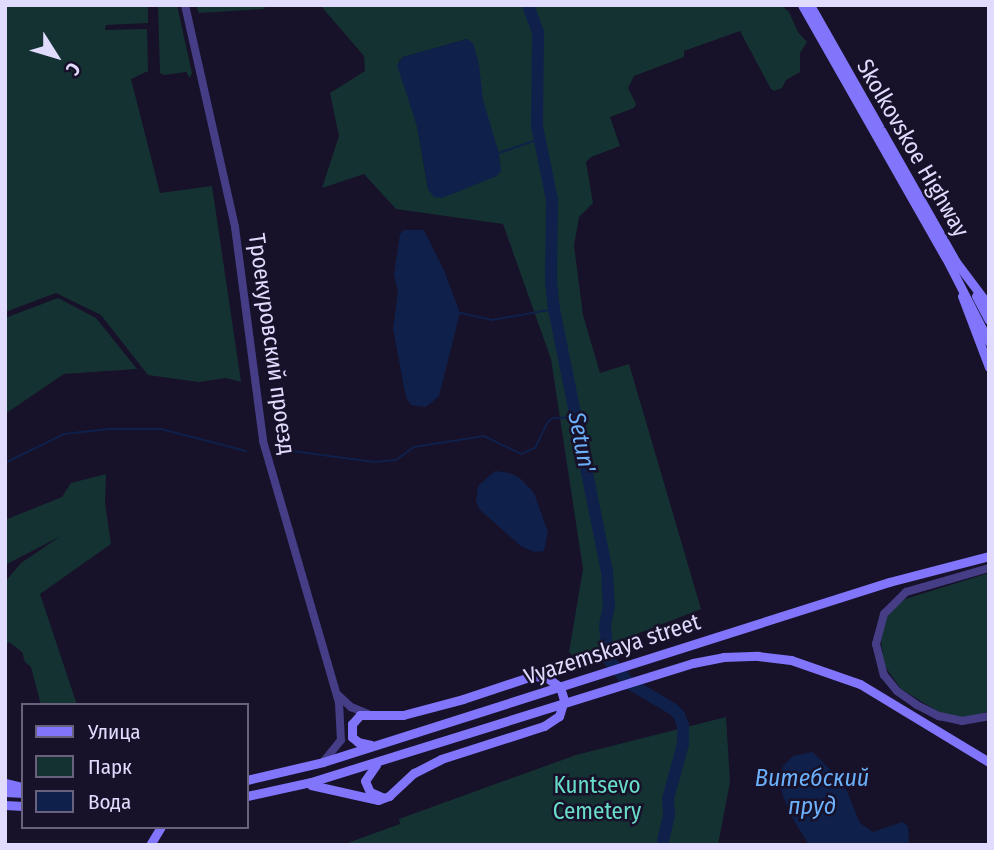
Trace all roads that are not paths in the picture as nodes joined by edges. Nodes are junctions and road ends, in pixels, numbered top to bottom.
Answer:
1 (185, 5) edge
2 (802, 5) edge
3 (810, 5) edge
4 (946, 258) junction
5 (961, 270) junction
6 (989, 306) edge
7 (989, 320) edge
8 (989, 342) edge
9 (989, 367) edge
10 (989, 556) edge
11 (989, 568) edge
12 (335, 690) junction
13 (339, 703) junction
14 (363, 715) junction
15 (989, 716) edge
16 (348, 726) junction
17 (352, 737) junction
18 (341, 740) junction
19 (377, 745) junction
20 (382, 761) junction
21 (323, 762) junction
22 (989, 762) edge
23 (248, 780) edge
24 (298, 785) junction
25 (248, 796) edge
26 (384, 798) junction
27 (160, 829) edge
28 (149, 845) edge

1 - 12 street, Троекуровский проезд
2 - 4 main road, Skolkovskoe Highway
3 - 5 main road, Skolkovskoe Highway
4 - 8 main road
4 - 9 main road
5 - 6 main road, Skolkovskoe Highway
5 - 7 main road
10 - 19 main road, Vyazemskaya street
11 - 15 street
12 - 13 street, Троекуровский проезд
12 - 14 street
13 - 14 street
13 - 16 street
13 - 18 street, Троекуровский проезд
14 - 16 street
14 - 17 main road
14 - 26 main road, bridge
16 - 17 street
16 - 18 street
17 - 19 main road
18 - 21 street
19 - 21 main road, Vyazemskaya street
20 - 22 main road, Vyazemskaya street
20 - 24 main road, Vyazemskaya street
20 - 26 main road
21 - 23 main road, Vyazemskaya street
24 - 25 main road, Vyazemskaya street
24 - 26 main road
27 - 28 main road

